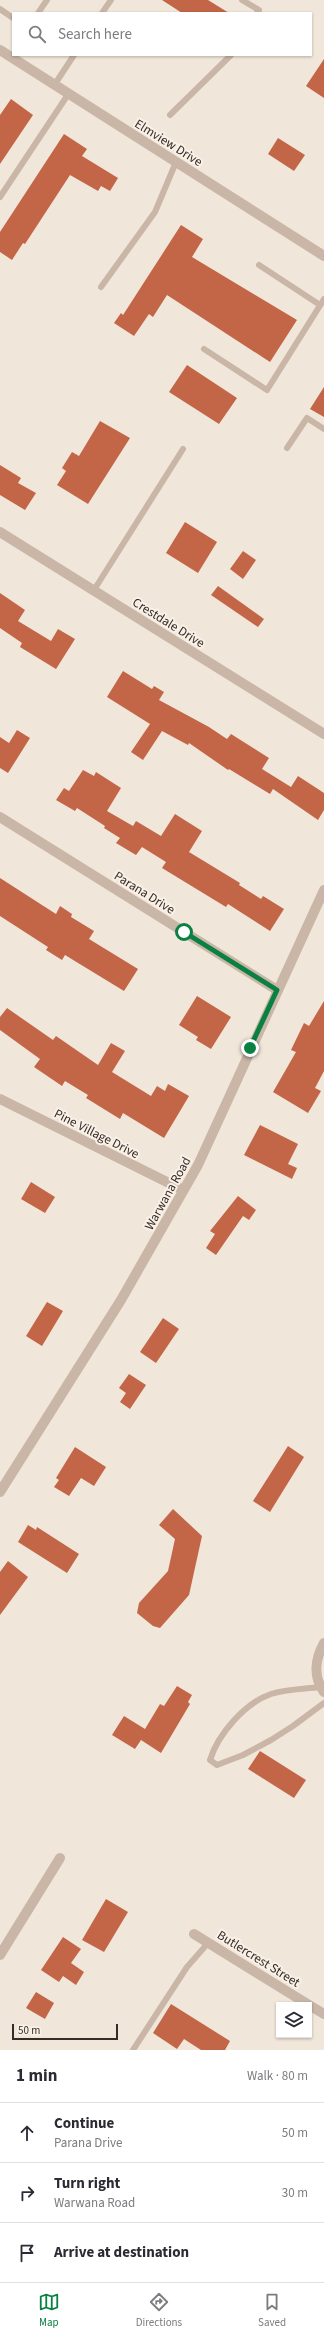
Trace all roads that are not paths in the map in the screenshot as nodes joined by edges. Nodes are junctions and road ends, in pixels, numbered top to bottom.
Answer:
1 (46, 0) edge
2 (111, 0) edge
3 (242, 0) edge
4 (0, 9) edge
5 (39, 12) edge
6 (103, 12) edge
7 (258, 12) edge
8 (12, 17) edge
9 (0, 50) edge
10 (12, 55) edge
11 (13, 56) edge
12 (73, 56) edge
13 (230, 56) edge
14 (55, 84) junction
15 (69, 94) junction
16 (170, 115) dead end
17 (176, 162) junction
18 (0, 197) edge
19 (324, 256) edge
20 (259, 265) dead end
21 (101, 287) dead end
22 (324, 299) edge
23 (320, 305) junction
24 (204, 349) dead end
25 (324, 429) edge
26 (287, 448) dead end
27 (183, 449) dead end
28 (0, 532) edge
29 (94, 590) junction
30 (324, 734) edge
31 (0, 816) edge
32 (324, 890) edge
33 (277, 990) junction
34 (0, 1098) edge
35 (183, 1190) junction
36 (0, 1492) edge
37 (324, 1643) edge
38 (322, 1690) edge
39 (324, 1703) edge
40 (60, 1858) dead end
41 (194, 1934) dead end
42 (209, 1942) junction
43 (0, 1955) edge
44 (304, 2002) edge
45 (312, 2007) edge
46 (324, 2014) edge
47 (133, 2050) edge

1 - 5 lane
2 - 6 lane
3 - 7 lane
4 - 8 lane
9 - 10 street, Elmview Drive
11 - 14 street, Elmview Drive
12 - 14 lane
13 - 16 lane
14 - 15 street, Elmview Drive
15 - 17 street, Elmview Drive
15 - 18 lane
17 - 19 street, Elmview Drive
17 - 21 lane
20 - 23 lane
22 - 23 lane
23 - 24 lane
25 - 26 lane
27 - 29 lane
28 - 29 street, Crestdale Drive
29 - 30 street, Crestdale Drive
31 - 33 street, Parana Drive
32 - 33 street, Warwana Road
33 - 35 street, Warwana Road
34 - 35 street, Pine Village Drive
35 - 36 street, Warwana Road
37 - 38 street
38 - 39 lane
40 - 43 street
41 - 42 street, Butlercrest Street
42 - 44 street, Butlercrest Street
42 - 47 lane
45 - 46 street, Butlercrest Street

